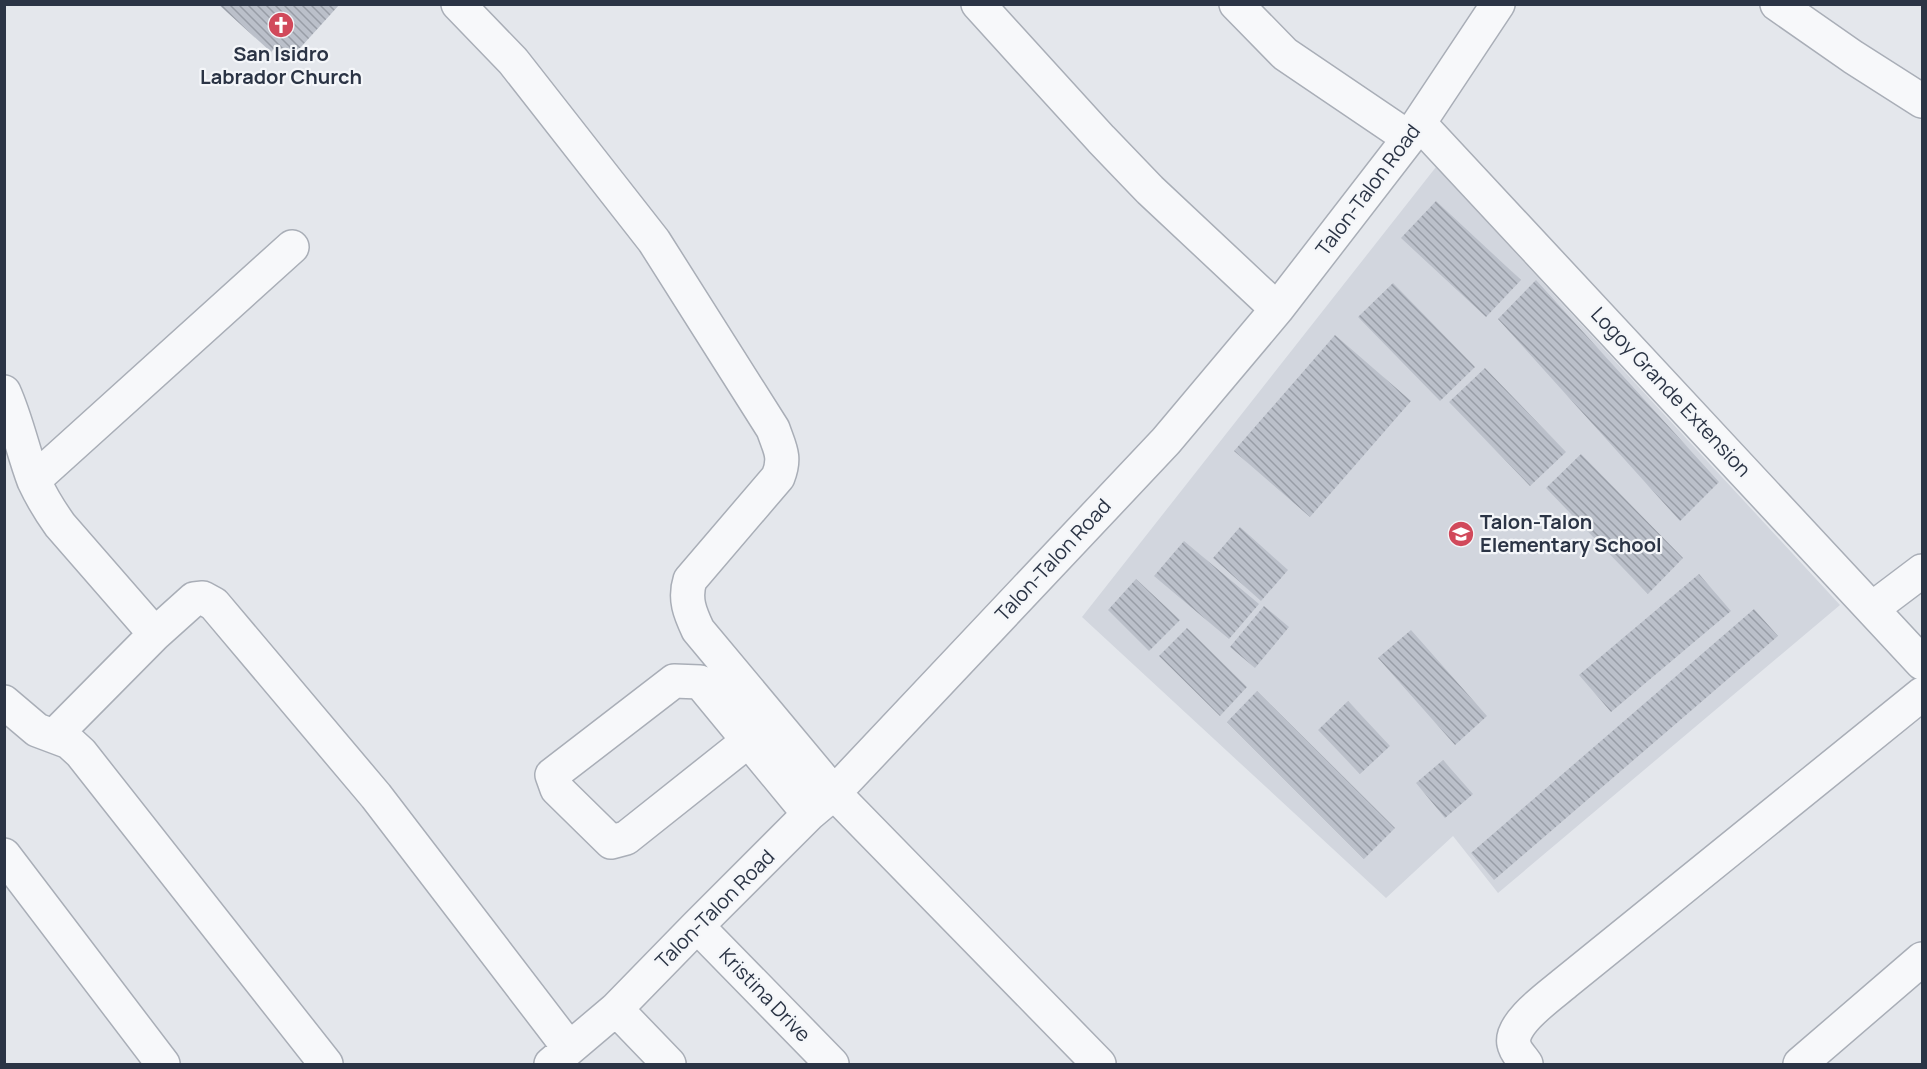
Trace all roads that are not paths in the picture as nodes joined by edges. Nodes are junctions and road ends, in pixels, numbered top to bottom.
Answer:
1 (458, 4) edge
2 (978, 4) edge
3 (1236, 4) edge
4 (1498, 4) edge
5 (1777, 4) edge
6 (1923, 101) edge
7 (1414, 130) junction
8 (292, 247) dead end
9 (1277, 309) junction
10 (4, 392) edge
11 (34, 480) junction
12 (1923, 571) edge
13 (1873, 608) junction
14 (155, 634) junction
15 (1923, 663) edge
16 (1923, 694) edge
17 (4, 702) edge
18 (54, 736) junction
19 (748, 741) junction
20 (834, 793) junction
21 (809, 814) junction
22 (4, 855) edge
23 (697, 926) junction
24 (1923, 959) edge
25 (616, 1010) junction
26 (560, 1056) edge
27 (163, 1065) edge
28 (326, 1065) edge
29 (669, 1065) edge
30 (832, 1065) edge
31 (1100, 1065) edge
32 (1526, 1065) edge
33 (1800, 1065) edge

1 - 20 street
2 - 9 street
3 - 7 street, Logoy Grande Extension
4 - 7 street, Talon-Talon Road
5 - 6 street
7 - 9 street, Talon-Talon Road
7 - 13 street, Logoy Grande Extension
8 - 11 street
9 - 20 street, Talon-Talon Road
10 - 11 street
11 - 14 street
12 - 13 street
13 - 15 street, Logoy Grande Extension
14 - 18 street
14 - 26 street
16 - 32 street
17 - 18 street
18 - 28 street
19 - 19 street
19 - 21 street
20 - 21 street, Talon-Talon Road
20 - 31 street
21 - 23 street, Talon-Talon Road
22 - 27 street
23 - 25 street, Talon-Talon Road
23 - 30 street, Kristina Drive
24 - 33 street
25 - 26 street, Talon-Talon Road
25 - 29 street

